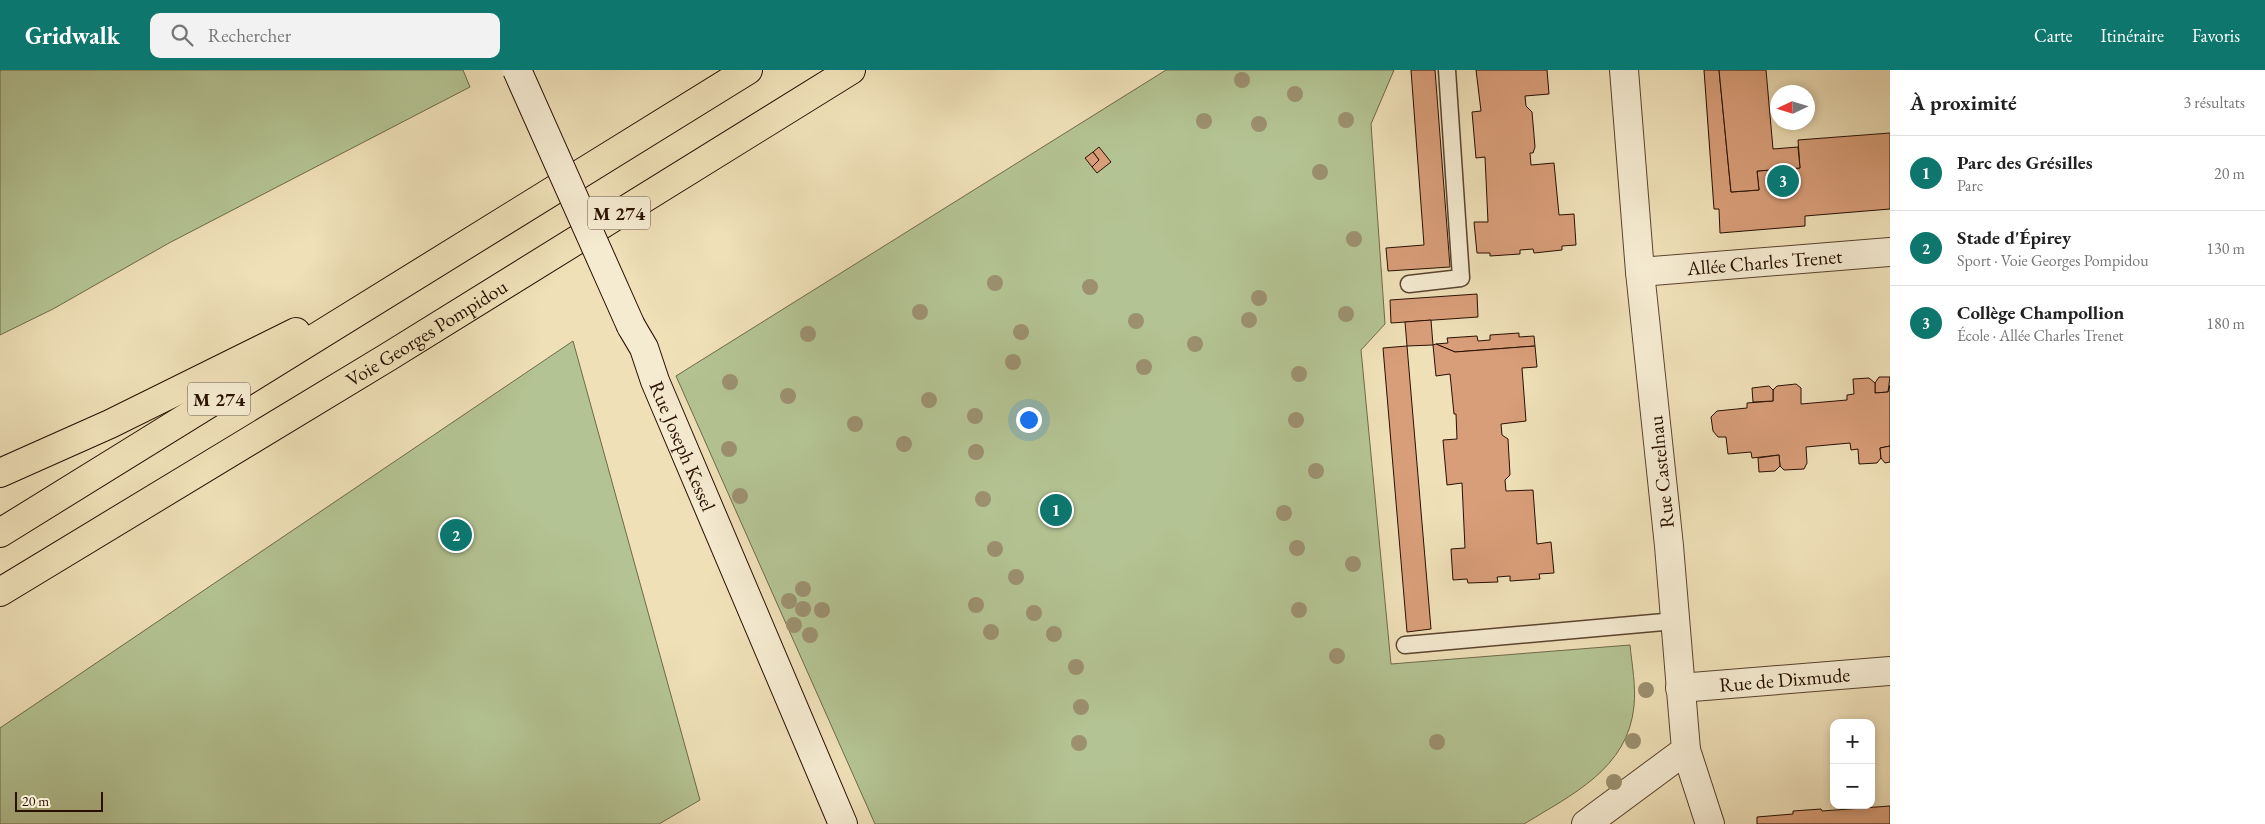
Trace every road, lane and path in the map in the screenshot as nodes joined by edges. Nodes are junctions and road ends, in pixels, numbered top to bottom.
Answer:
1 (517, 70) edge
2 (748, 70) edge
3 (851, 70) edge
4 (1447, 70) edge
5 (1624, 70) edge
6 (1890, 252) edge
7 (437, 262) junction
8 (1640, 272) junction
9 (1409, 284) dead end
10 (0, 473) edge
11 (0, 534) edge
12 (0, 592) edge
13 (1675, 621) junction
14 (1405, 645) dead end
15 (1890, 671) edge
16 (1680, 688) junction
17 (1686, 750) junction
18 (842, 824) edge
19 (1586, 824) edge
20 (1710, 824) edge

1 - 18 street, Rue Joseph Kessel, bridge
2 - 7 highway, M 274
3 - 12 highway, Voie Georges Pompidou / M 274
4 - 9 lane
5 - 8 street, Rue Castelnau
6 - 8 street, Allée Charles Trenet
7 - 10 highway
7 - 11 highway, M 274
8 - 13 street, Rue Castelnau
13 - 14 lane
13 - 16 street, Rue Castelnau
15 - 16 street, Rue de Dixmude
16 - 17 street, Rue Castelnau
17 - 19 street
17 - 20 street, Rue Castelnau

